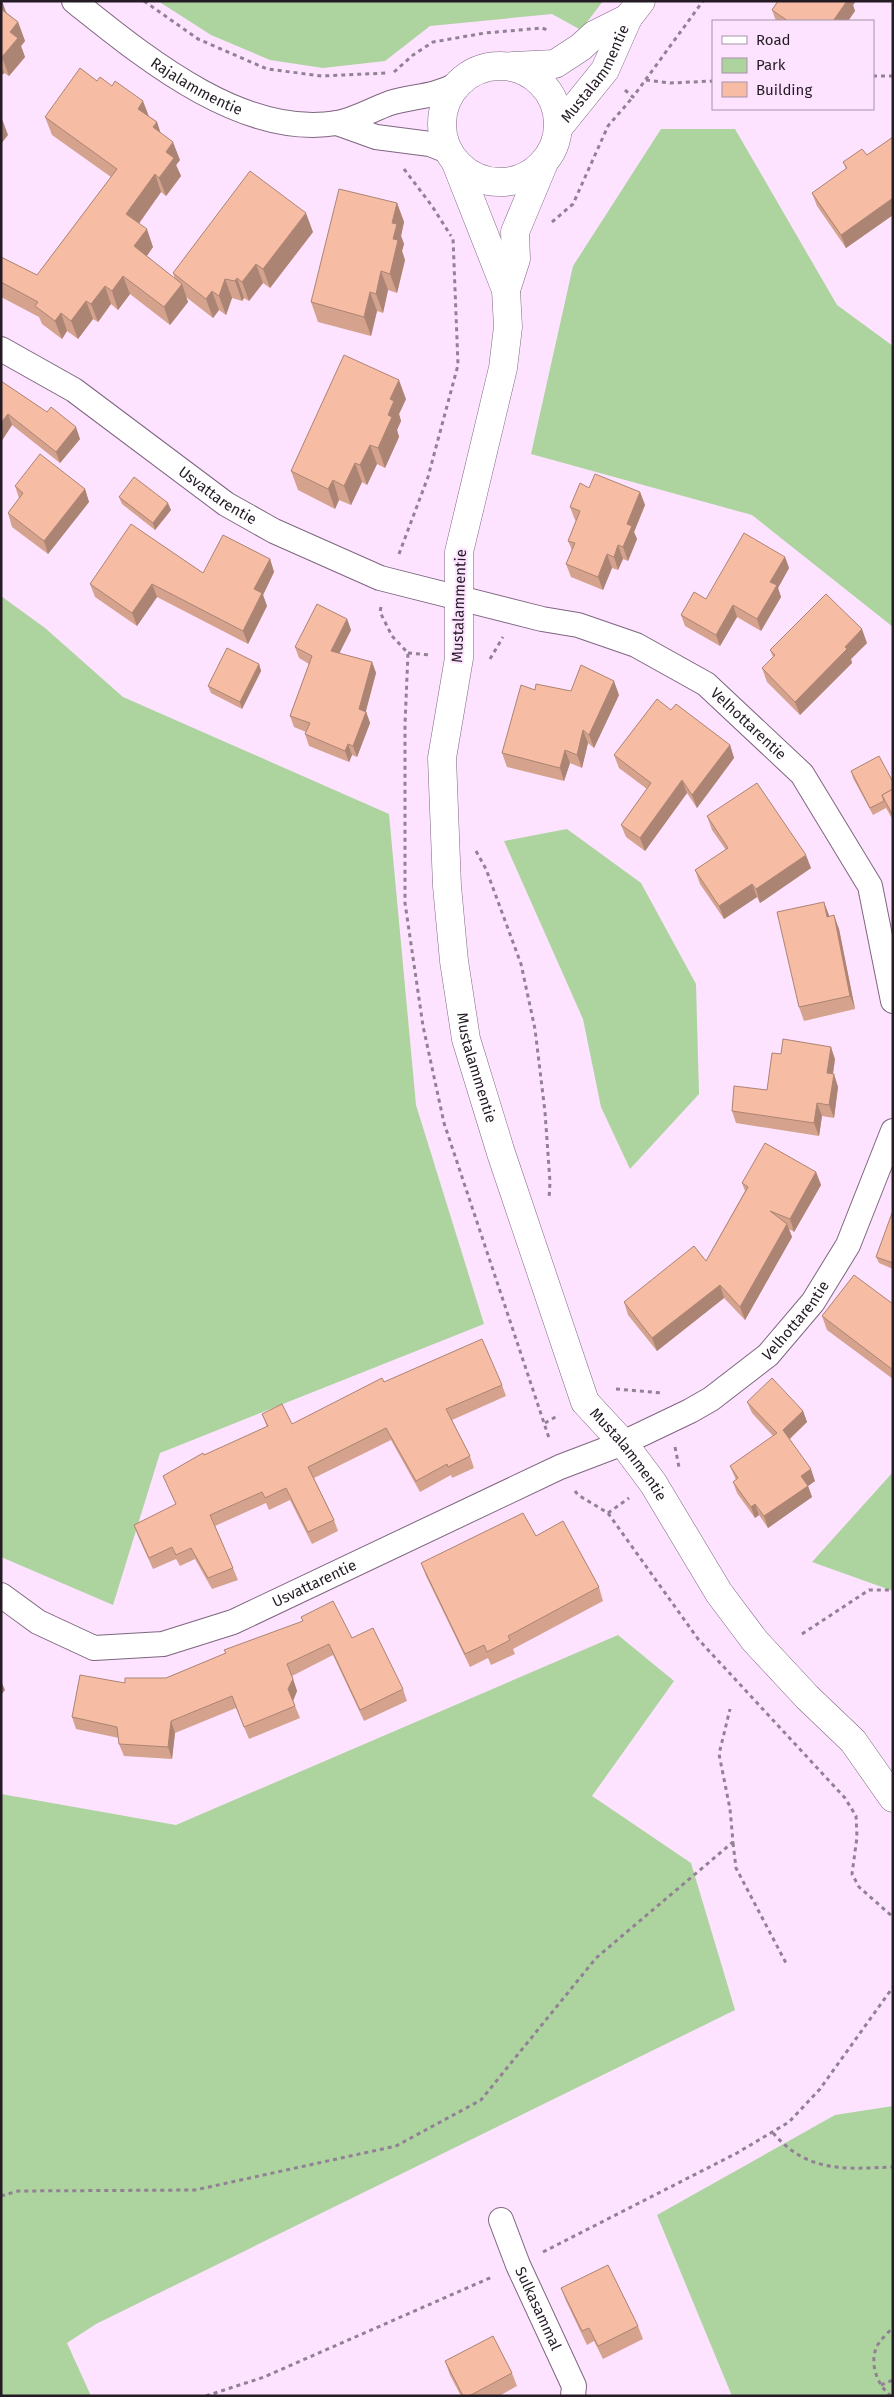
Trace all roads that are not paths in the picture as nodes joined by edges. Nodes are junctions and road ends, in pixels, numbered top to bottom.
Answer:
1 (74, 1) edge
2 (634, 10) edge
3 (512, 66) junction
4 (456, 86) junction
5 (337, 123) junction
6 (559, 126) junction
7 (453, 157) junction
8 (543, 165) junction
9 (506, 290) junction
10 (1, 349) edge
11 (458, 599) junction
12 (893, 1001) edge
13 (893, 1131) edge
14 (623, 1443) junction
15 (1, 1595) edge
16 (853, 1741) junction
17 (893, 1766) edge
18 (893, 1798) edge
19 (502, 2220) dead end
20 (573, 2396) edge

1 - 5 street, Rajalammentie
2 - 3 street, Mustalammentie
2 - 6 street, Mustalammentie
3 - 4 street
3 - 6 street
4 - 5 street, Rajalammentie
4 - 7 street
5 - 7 street, Rajalammentie
6 - 8 street
7 - 8 street
7 - 9 street, Mustalammentie
8 - 9 street, Mustalammentie
9 - 11 street, Mustalammentie
10 - 11 street, Usvattarentie
11 - 12 street, Velhottarentie
11 - 14 street, Mustalammentie
13 - 14 street, Velhottarentie
14 - 15 street, Usvattarentie
14 - 16 street, Mustalammentie
16 - 17 street, Mustalammentie
16 - 18 street, Mustalammentie
19 - 20 street, Sulkasammal

